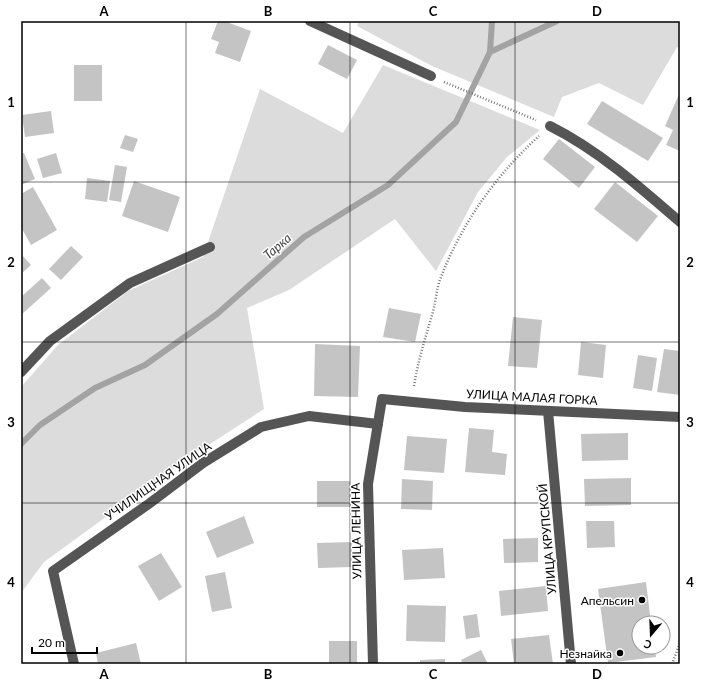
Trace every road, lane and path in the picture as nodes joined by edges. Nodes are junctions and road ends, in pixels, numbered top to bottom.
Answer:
1 (310, 21) edge
2 (431, 76) joint
3 (550, 126) junction
4 (680, 222) edge
5 (210, 247) dead end
6 (21, 372) edge
7 (382, 399) joint
8 (412, 402) junction
9 (548, 411) junction
10 (680, 417) edge
11 (378, 424) junction
12 (680, 643) edge
13 (74, 664) edge
14 (373, 664) edge
15 (571, 664) edge
16 (672, 664) edge

1 - 2 street
2 - 3 path
3 - 4 street
3 - 8 path
5 - 6 street
7 - 8 street, УЛИЦА МАЛАЯ ГОРКА
7 - 11 street, УЛИЦА ЛЕНИНА
8 - 9 street, УЛИЦА МАЛАЯ ГОРКА
9 - 10 street, УЛИЦА МАЛАЯ ГОРКА
9 - 15 street, УЛИЦА КРУПСКОЙ
11 - 13 street, УЧИЛИЩНАЯ УЛИЦА
11 - 14 street, УЛИЦА ЛЕНИНА
12 - 16 path

